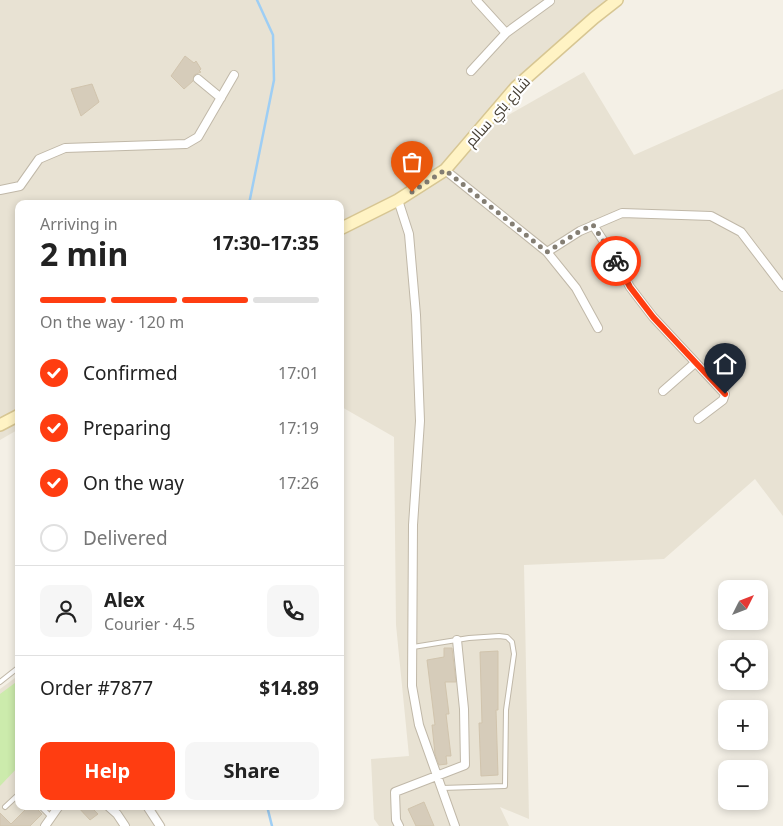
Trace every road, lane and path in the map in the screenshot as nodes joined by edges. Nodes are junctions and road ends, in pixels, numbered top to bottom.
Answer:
1 (476, 0) edge
2 (617, 0) edge
3 (550, 1) dead end
4 (506, 33) junction
5 (471, 70) dead end
6 (234, 75) dead end
7 (198, 79) dead end
8 (220, 98) junction
9 (445, 170) junction
10 (0, 190) edge
11 (398, 200) junction
12 (593, 225) junction
13 (344, 227) edge
14 (547, 252) junction
15 (783, 287) edge
16 (598, 328) dead end
17 (694, 363) junction
18 (663, 391) dead end
19 (15, 417) edge
20 (698, 418) dead end
21 (0, 425) edge
22 (457, 640) junction
23 (413, 647) junction
24 (15, 670) edge
25 (0, 682) edge
26 (437, 776) junction
27 (442, 788) junction
28 (15, 798) edge
29 (5, 807) dead end
30 (44, 810) edge
31 (56, 810) edge
32 (112, 810) edge
33 (150, 810) edge
34 (51, 817) junction
35 (45, 826) edge
36 (125, 826) edge
37 (160, 826) edge
38 (399, 826) edge
39 (455, 826) edge

1 - 4 street
2 - 9 street, شارع بني سالم
3 - 4 street
4 - 5 street
6 - 8 street
7 - 8 street
8 - 10 street
9 - 11 street, شارع بني سالم
9 - 14 street
11 - 13 street, شارع بني سالم
11 - 23 street
12 - 14 street
12 - 15 street
12 - 17 street
14 - 16 street
17 - 18 street
17 - 20 street
19 - 21 street
22 - 23 lane
22 - 26 street
22 - 27 lane
23 - 26 street
24 - 25 lane
26 - 27 street
26 - 38 street
27 - 39 street
28 - 29 lane
30 - 34 lane
31 - 34 street
32 - 36 street
33 - 37 street
34 - 35 street

